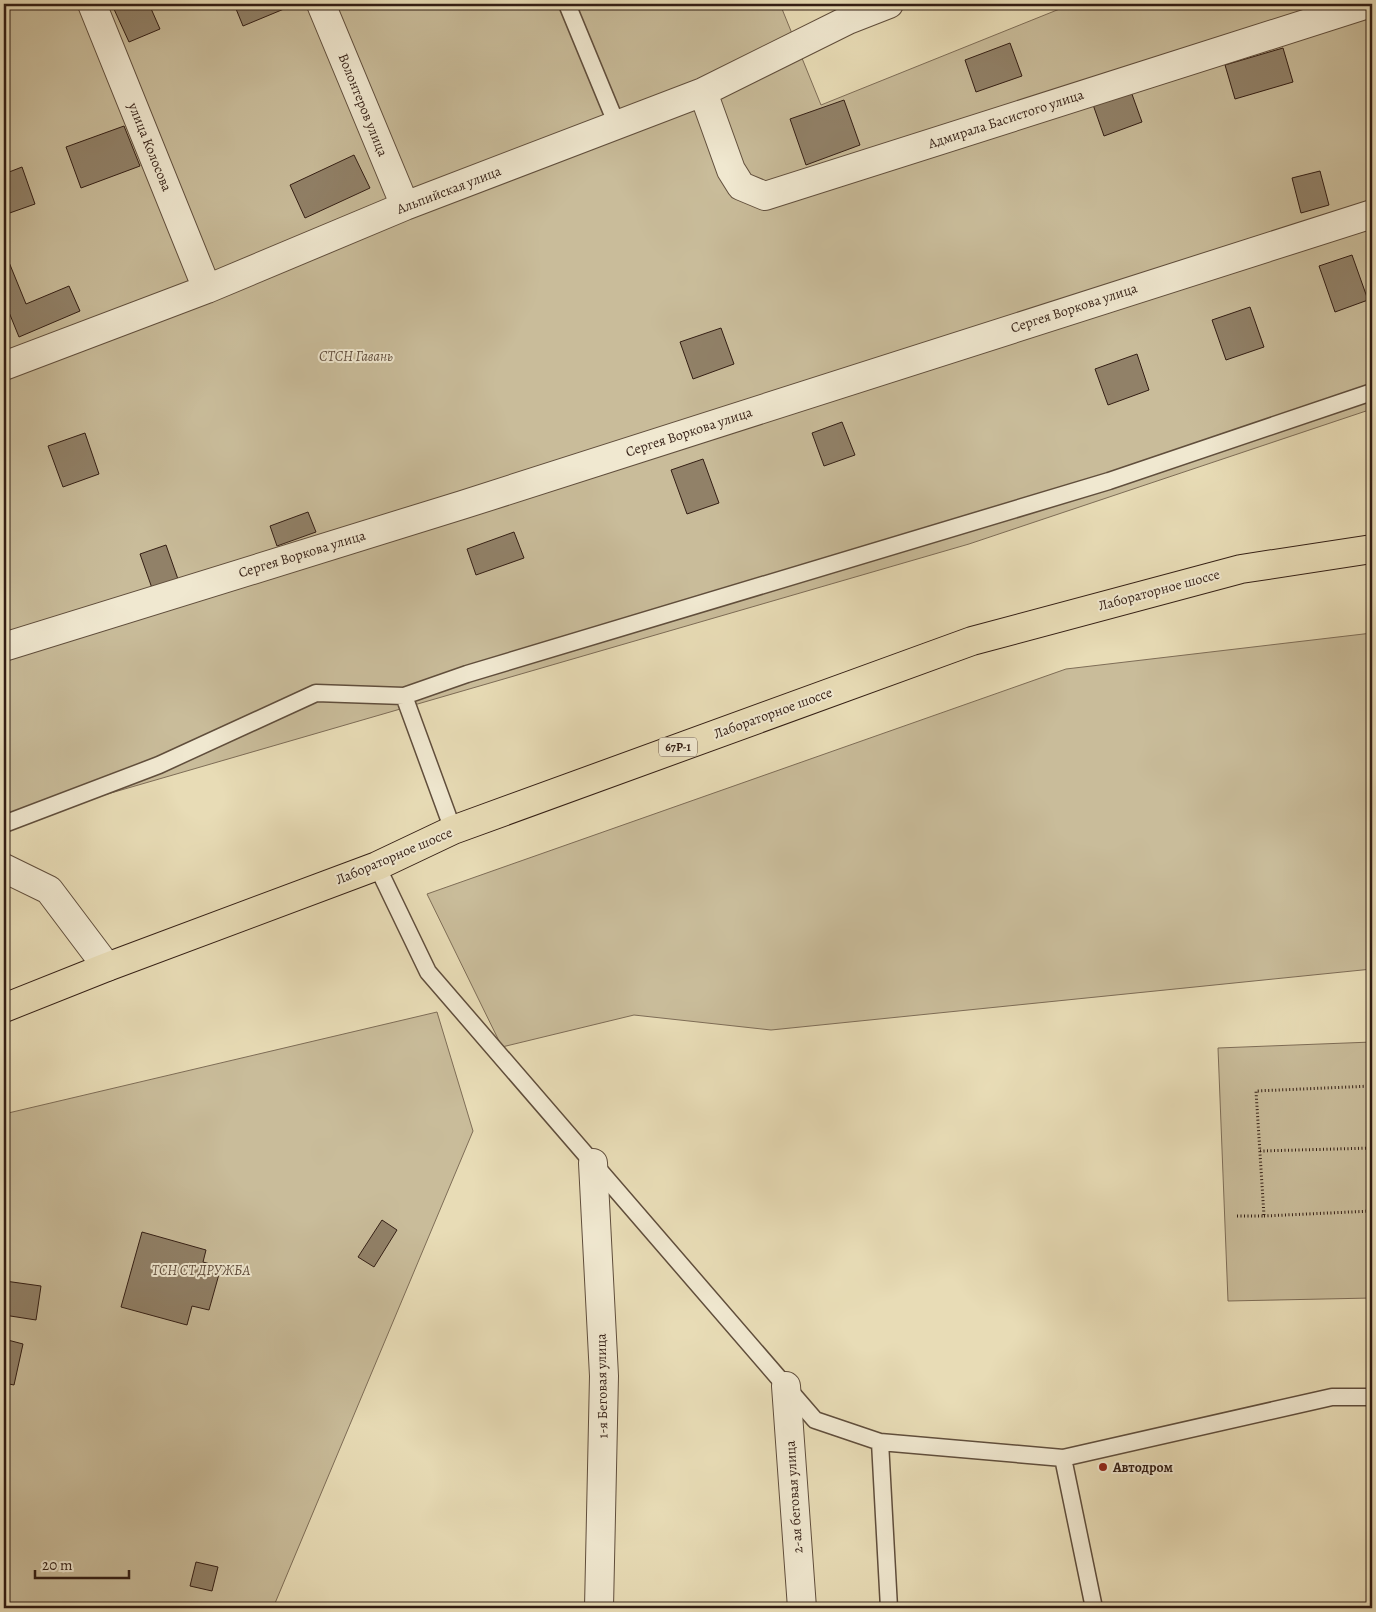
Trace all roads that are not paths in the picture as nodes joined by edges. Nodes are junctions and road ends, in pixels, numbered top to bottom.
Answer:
1 (92, 4) edge
2 (321, 4) edge
3 (567, 4) edge
4 (889, 4) edge
5 (1368, 4) edge
6 (845, 12) edge
7 (703, 92) junction
8 (617, 125) junction
9 (405, 206) junction
10 (1372, 214) edge
11 (207, 289) junction
12 (4, 366) edge
13 (1372, 392) edge
14 (1372, 549) edge
15 (4, 647) edge
16 (404, 696) junction
17 (4, 824) edge
18 (453, 830) junction
19 (377, 866) junction
20 (4, 868) edge
21 (107, 967) junction
22 (4, 1008) edge
23 (593, 1163) junction
24 (786, 1386) junction
25 (1372, 1397) edge
26 (880, 1442) junction
27 (1064, 1458) junction
28 (599, 1608) edge
29 (802, 1608) edge
30 (889, 1608) edge
31 (1094, 1608) edge

1 - 11 street, улица Колосова
2 - 9 street, Волонтеров улица
3 - 8 lane
4 - 6 street, Альпийская улица
5 - 7 street, Адмирала Басистого улица
6 - 7 street, Альпийская улица
7 - 8 street, Альпийская улица
8 - 9 street, Альпийская улица
9 - 11 street, Альпийская улица
10 - 15 street, Сергея Воркова улица
11 - 12 street, Альпийская улица
13 - 16 lane
14 - 18 main road, Лабораторное шоссе / 67Р-1
16 - 17 lane
16 - 18 lane
18 - 19 main road, Лабораторное шоссе / 67Р-1
19 - 21 main road, Лабораторное шоссе / 67Р-1
19 - 23 lane
20 - 21 street
21 - 22 main road, Лабораторное шоссе / 67Р-1
23 - 24 lane
23 - 28 street, 1-я Беговая улица
24 - 26 lane
24 - 29 street, 2-ая беговая улица
25 - 27 lane
26 - 27 lane
26 - 30 lane
27 - 31 lane

